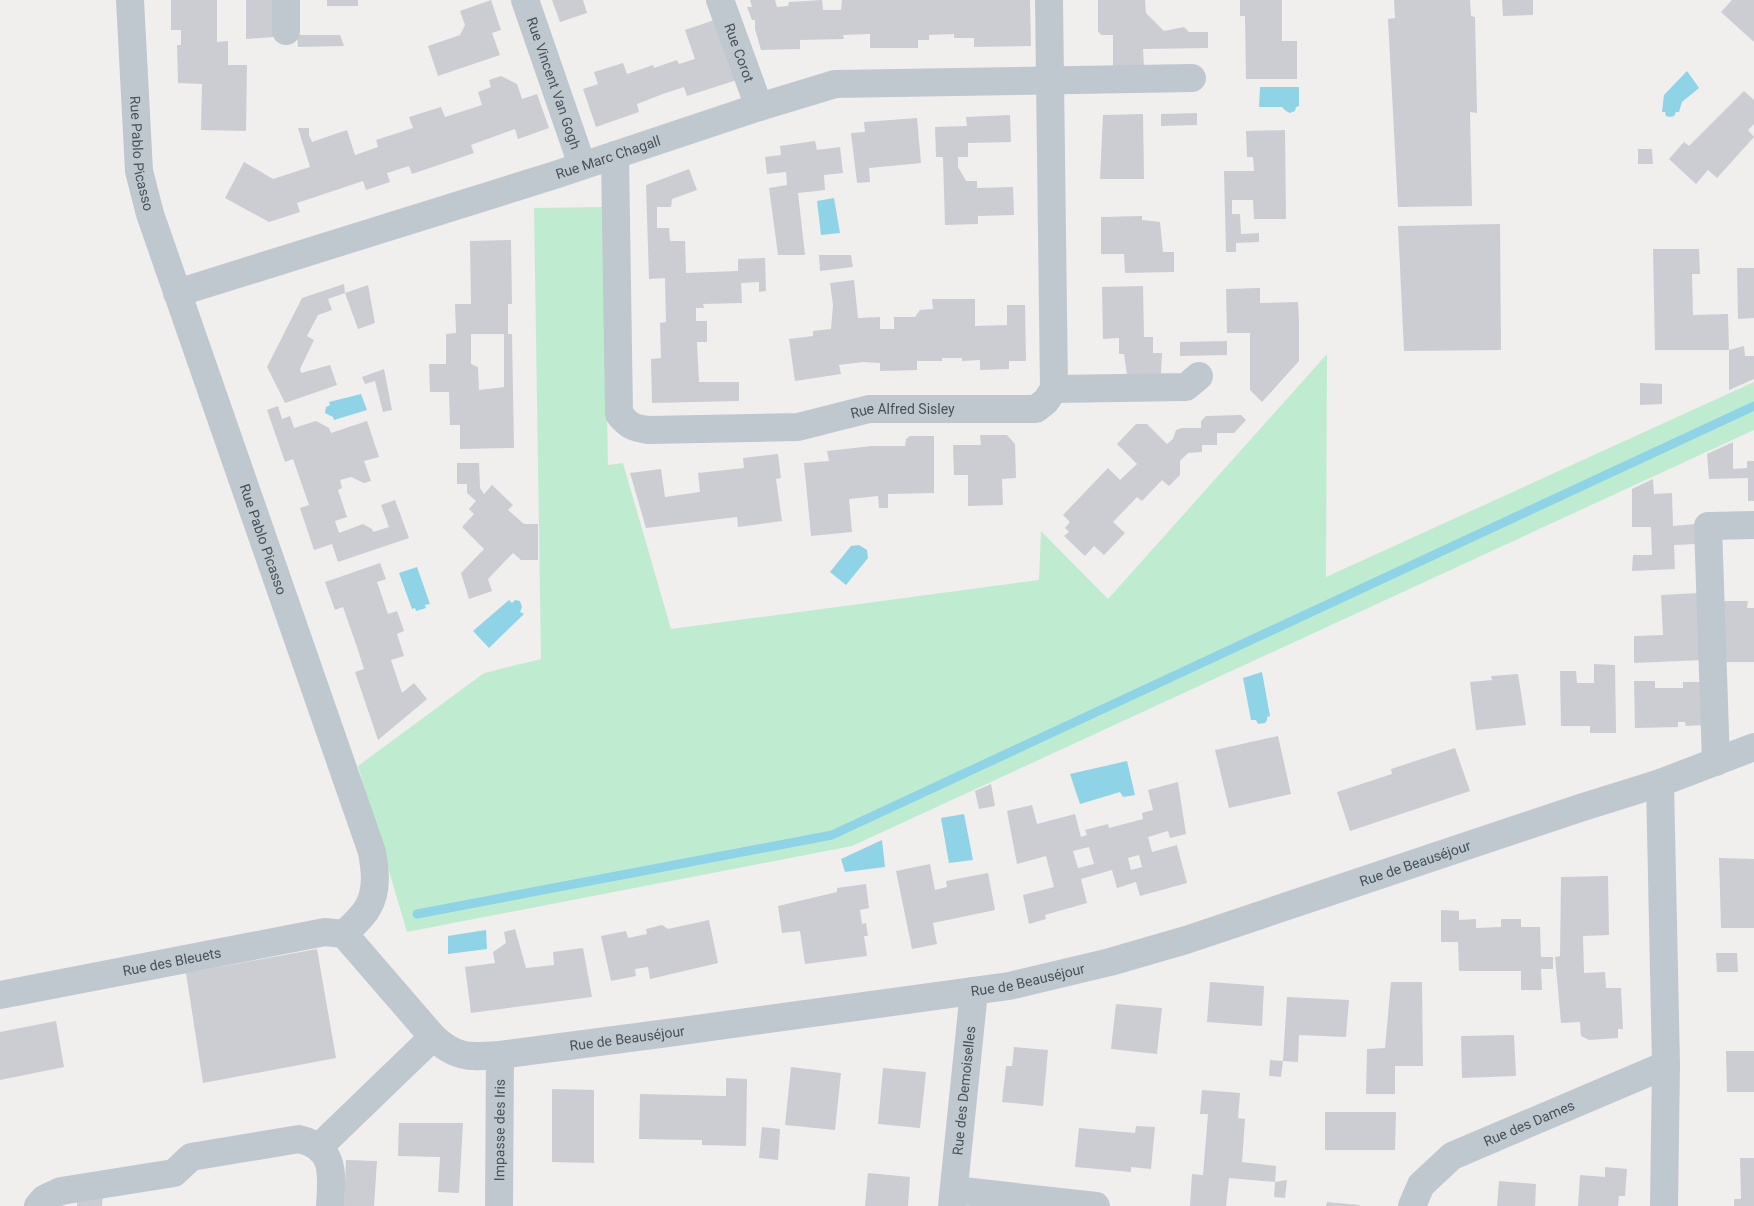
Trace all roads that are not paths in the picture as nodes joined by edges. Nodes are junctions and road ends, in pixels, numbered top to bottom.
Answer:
1 (130, 0) edge
2 (286, 0) edge
3 (524, 0) edge
4 (720, 0) edge
5 (1049, 0) edge
6 (286, 31) dead end
7 (1192, 78) dead end
8 (1049, 80) junction
9 (759, 107) junction
10 (615, 155) junction
11 (582, 165) junction
12 (177, 293) junction
13 (1199, 376) dead end
14 (1054, 389) junction
15 (1754, 525) edge
16 (1754, 746) edge
17 (1716, 762) junction
18 (1660, 784) junction
19 (344, 934) junction
20 (974, 991) junction
21 (0, 995) edge
22 (433, 1037) junction
23 (500, 1054) junction
24 (1666, 1065) junction
25 (320, 1147) junction
26 (953, 1198) edge
27 (38, 1206) edge
28 (330, 1206) edge
29 (499, 1206) edge
30 (1096, 1206) edge
31 (1412, 1206) edge
32 (1664, 1206) edge

1 - 12 street, Rue Pablo Picasso
2 - 6 street
3 - 11 street, Rue Vincent Van Gogh
4 - 9 street, Rue Corot
5 - 8 street
7 - 8 street, Rue Marc Chagall
8 - 9 street, Rue Marc Chagall
8 - 14 street
9 - 10 street, Rue Marc Chagall
10 - 11 street, Rue Marc Chagall
10 - 14 street, Rue Alfred Sisley
11 - 12 street, Rue Marc Chagall
12 - 19 street, Rue Pablo Picasso
13 - 14 street
15 - 17 street
16 - 17 street, Rue de Beauséjour
17 - 18 street, Rue de Beauséjour
18 - 20 street, Rue de Beauséjour
18 - 24 street
19 - 21 street, Rue des Bleuets
19 - 22 street
20 - 23 street, Rue de Beauséjour
20 - 26 street, Rue des Demoiselles
22 - 23 street, Rue de Beauséjour
22 - 25 street
23 - 29 street, Impasse des Iris
24 - 31 street, Rue des Dames
24 - 32 street
25 - 27 street
25 - 28 street
26 - 30 street, Rue des Demoiselles

